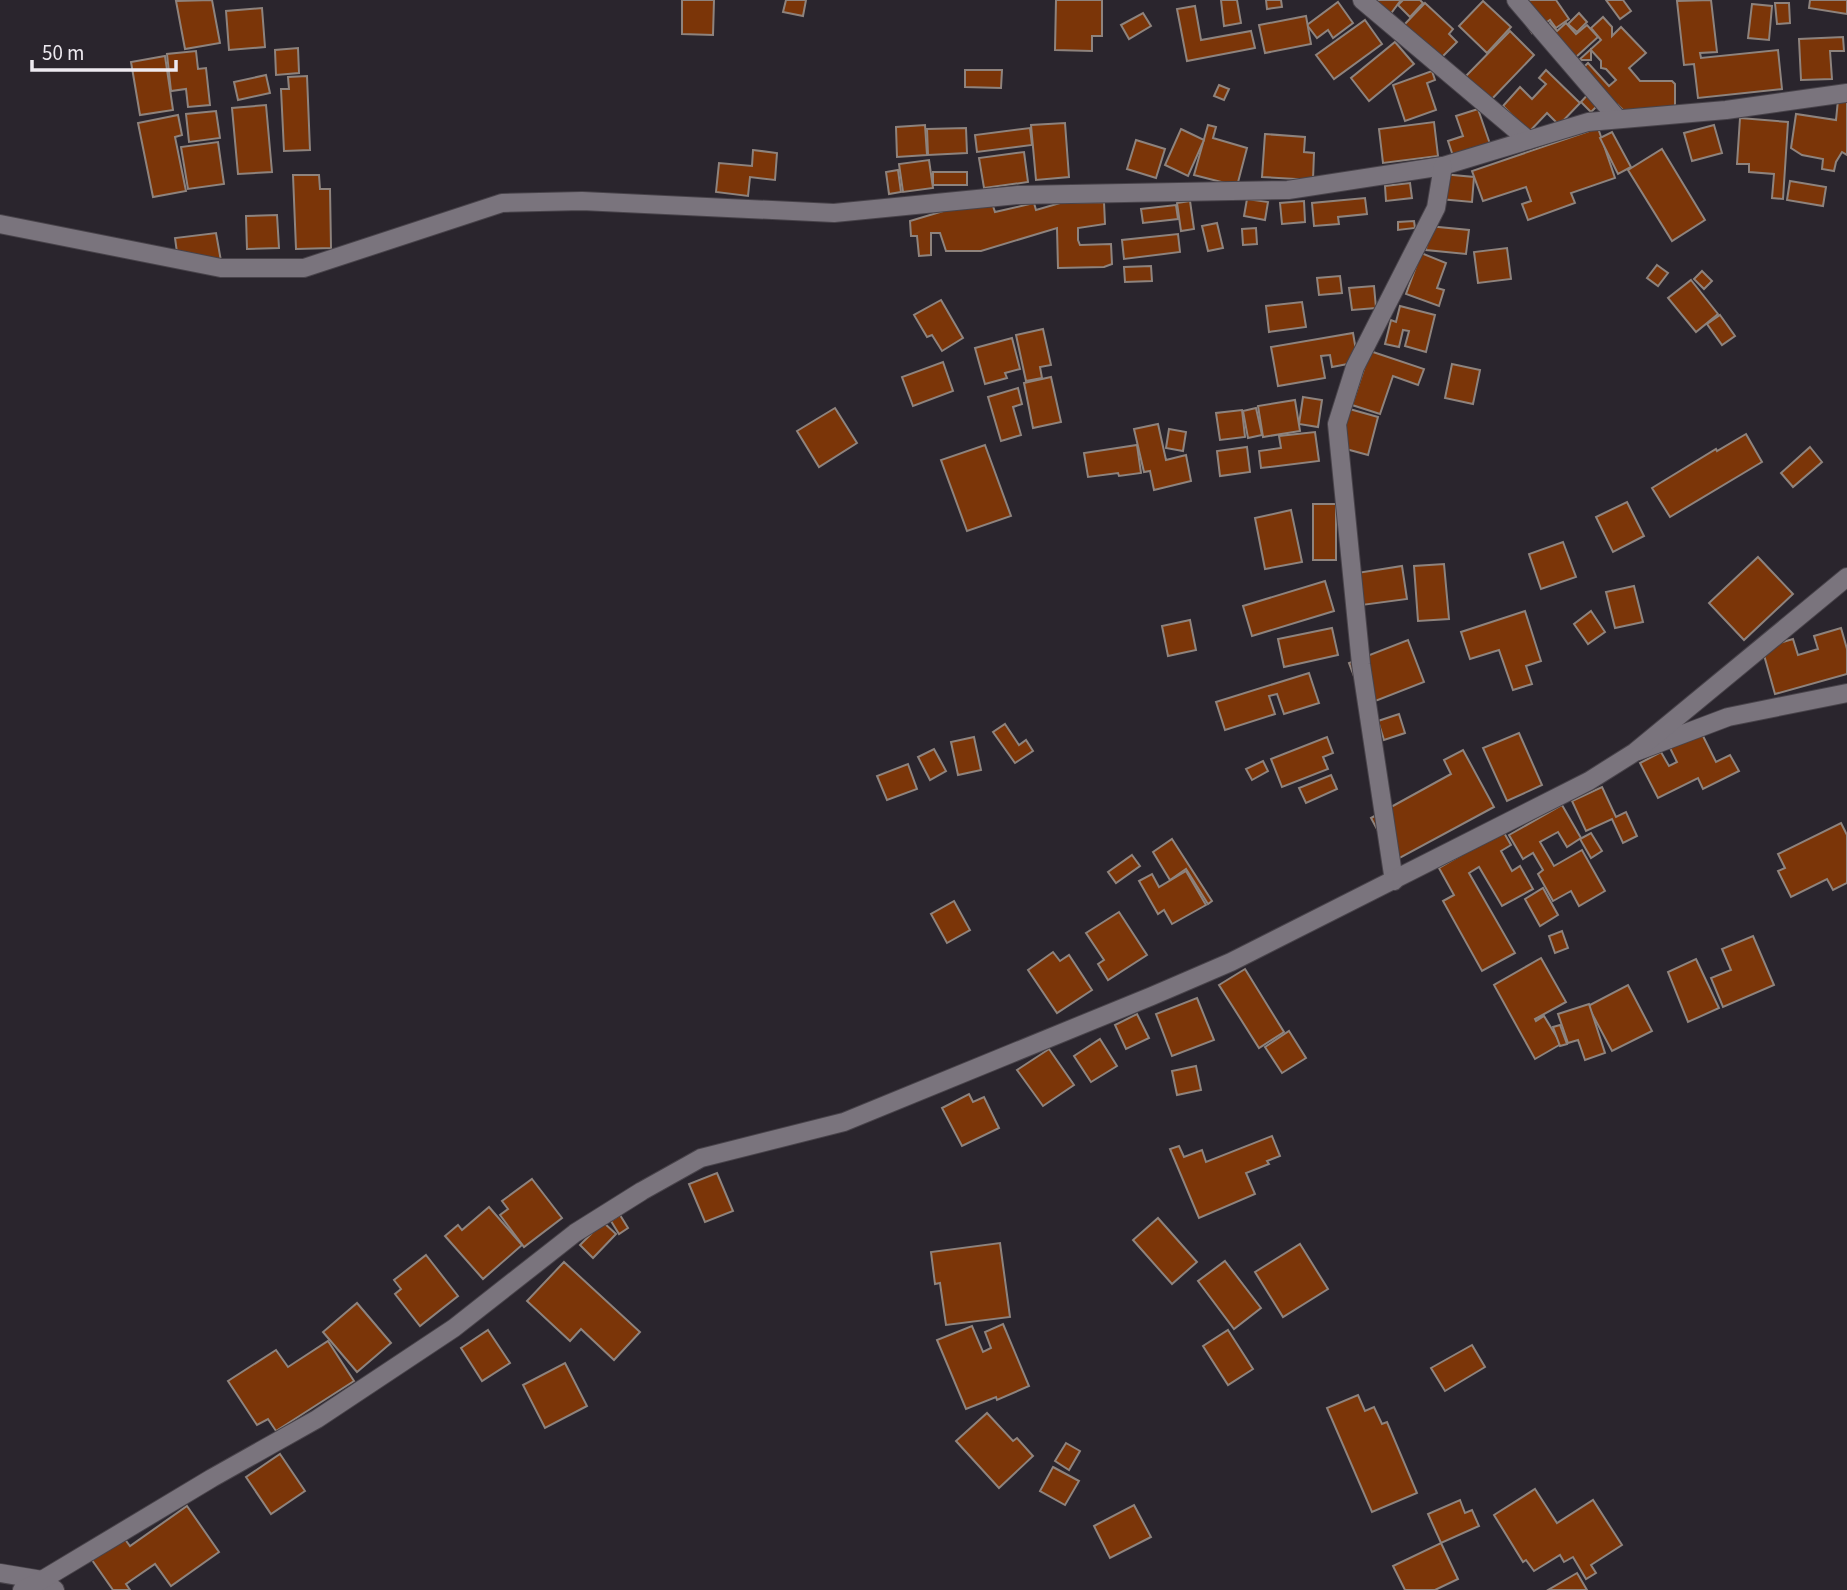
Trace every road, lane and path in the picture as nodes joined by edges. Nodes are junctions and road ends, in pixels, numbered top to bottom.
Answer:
1 (1363, 0) edge
2 (1516, 0) edge
3 (1847, 93) edge
4 (1618, 119) junction
5 (1528, 140) junction
6 (1443, 166) junction
7 (0, 224) edge
8 (1847, 577) edge
9 (1847, 693) edge
10 (1635, 752) junction
11 (1394, 881) junction
12 (0, 1573) edge
13 (48, 1585) edge
14 (22, 1590) edge

1 - 5 street
2 - 4 street
3 - 4 street
4 - 5 street
5 - 6 street
6 - 7 street
6 - 11 street
8 - 10 street
9 - 10 street
10 - 11 street
11 - 13 street
12 - 13 street
13 - 14 street

